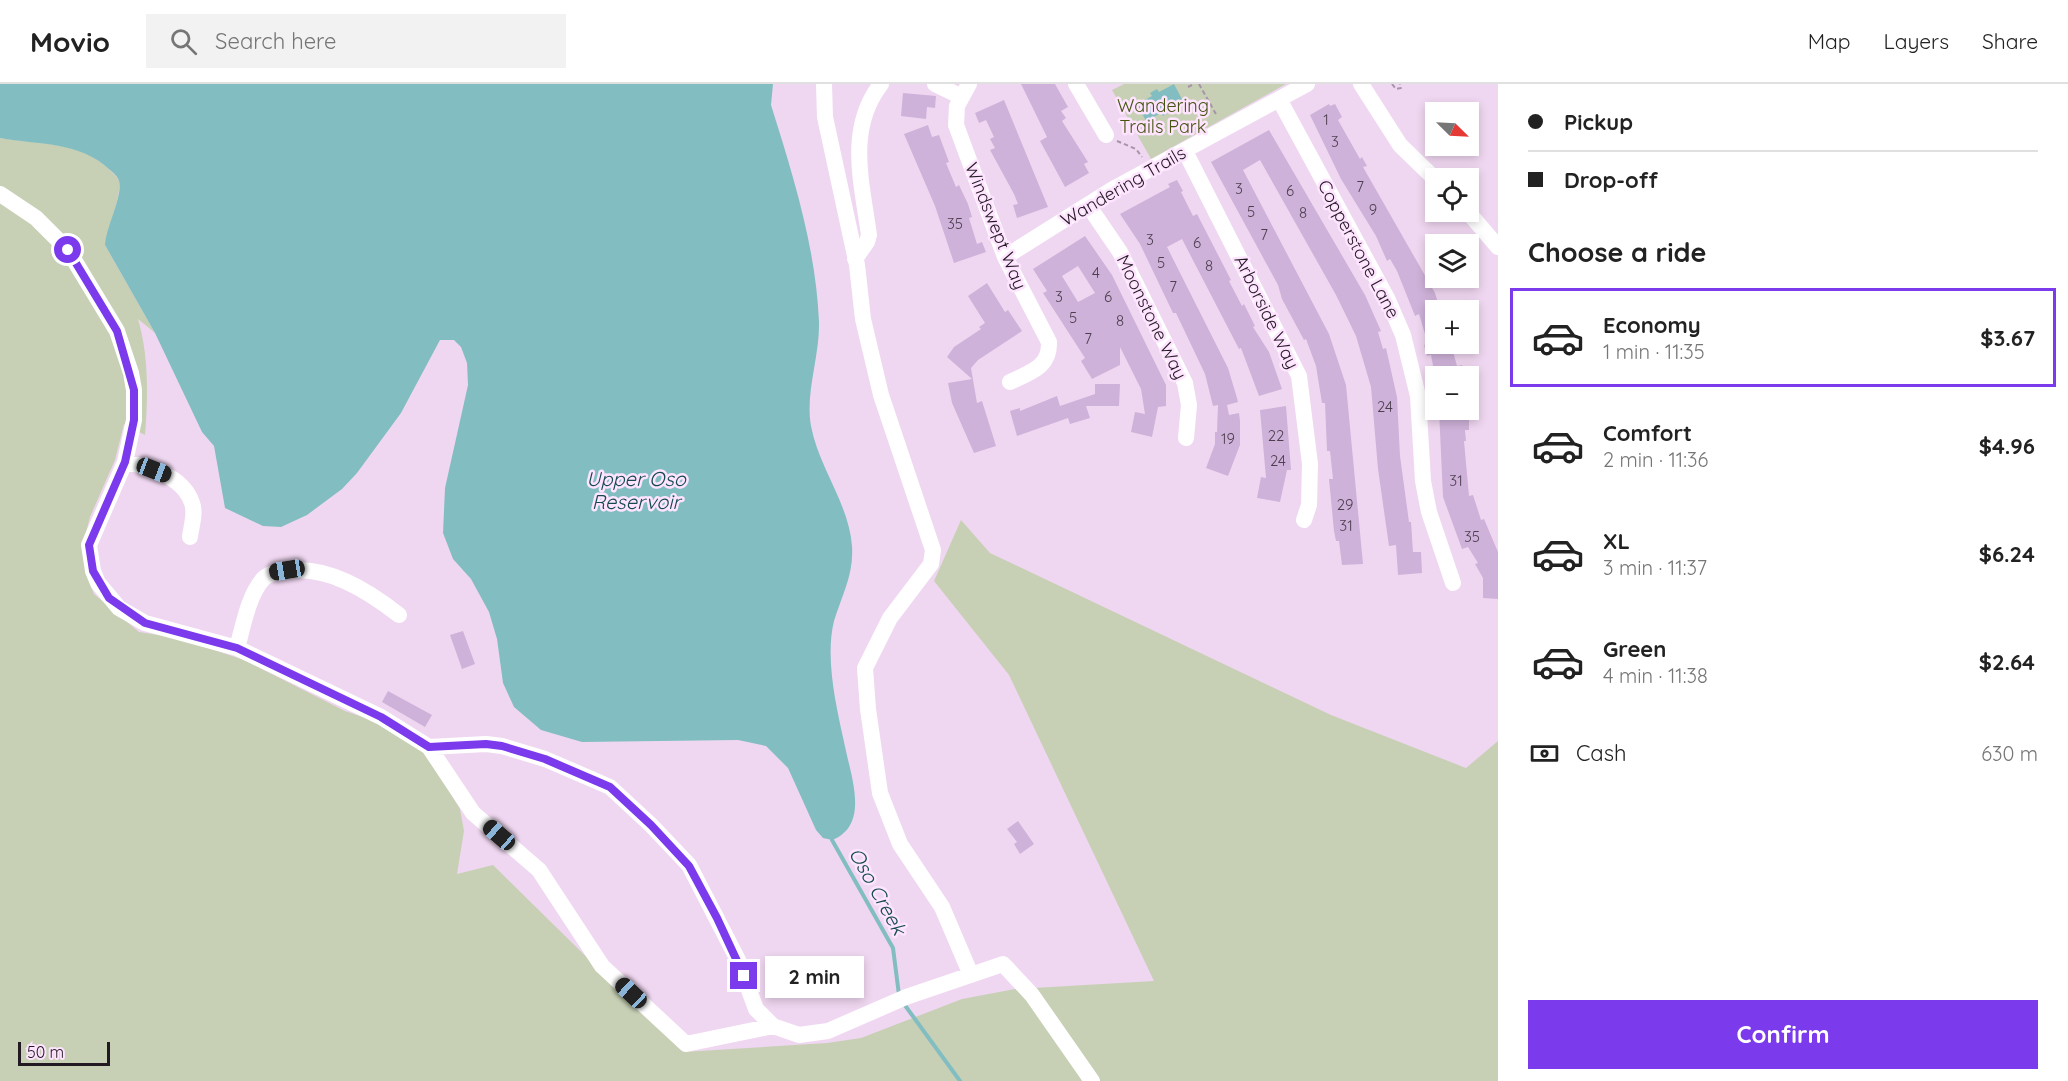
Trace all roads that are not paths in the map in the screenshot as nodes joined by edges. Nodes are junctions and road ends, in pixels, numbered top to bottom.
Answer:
1 (824, 84) edge
2 (881, 84) edge
3 (935, 84) edge
4 (1076, 84) edge
5 (1307, 84) edge
6 (1361, 84) edge
7 (965, 91) edge
8 (1279, 99) junction
9 (1106, 135) road end
10 (1185, 150) junction
11 (1425, 169) edge
12 (0, 194) edge
13 (1088, 205) junction
14 (1476, 222) edge
15 (1498, 248) edge
16 (1005, 257) junction
17 (855, 259) junction
18 (1010, 382) dead end
19 (1186, 438) dead end
20 (125, 462) junction
21 (1304, 520) dead end
22 (190, 537) dead end
23 (1453, 583) dead end
24 (399, 615) dead end
25 (237, 648) junction
26 (429, 747) junction
27 (970, 975) junction
28 (773, 1026) junction
29 (1092, 1081) edge

1 - 17 street
2 - 17 street
3 - 7 street
4 - 9 street
5 - 8 street, Wandering Trails
6 - 11 street
7 - 16 street, Windswept Way
8 - 10 street, Wandering Trails
8 - 23 street, Copperstone Lane
10 - 13 street, Wandering Trails
10 - 21 street, Arborside Way
12 - 20 street
13 - 16 street, Wandering Trails
13 - 19 street, Moonstone Way
14 - 15 street
16 - 18 street, Windswept Way
17 - 27 street
20 - 22 street
20 - 25 street
24 - 25 street
25 - 26 street
26 - 28 street
26 - 28 street
27 - 28 street
27 - 29 street

